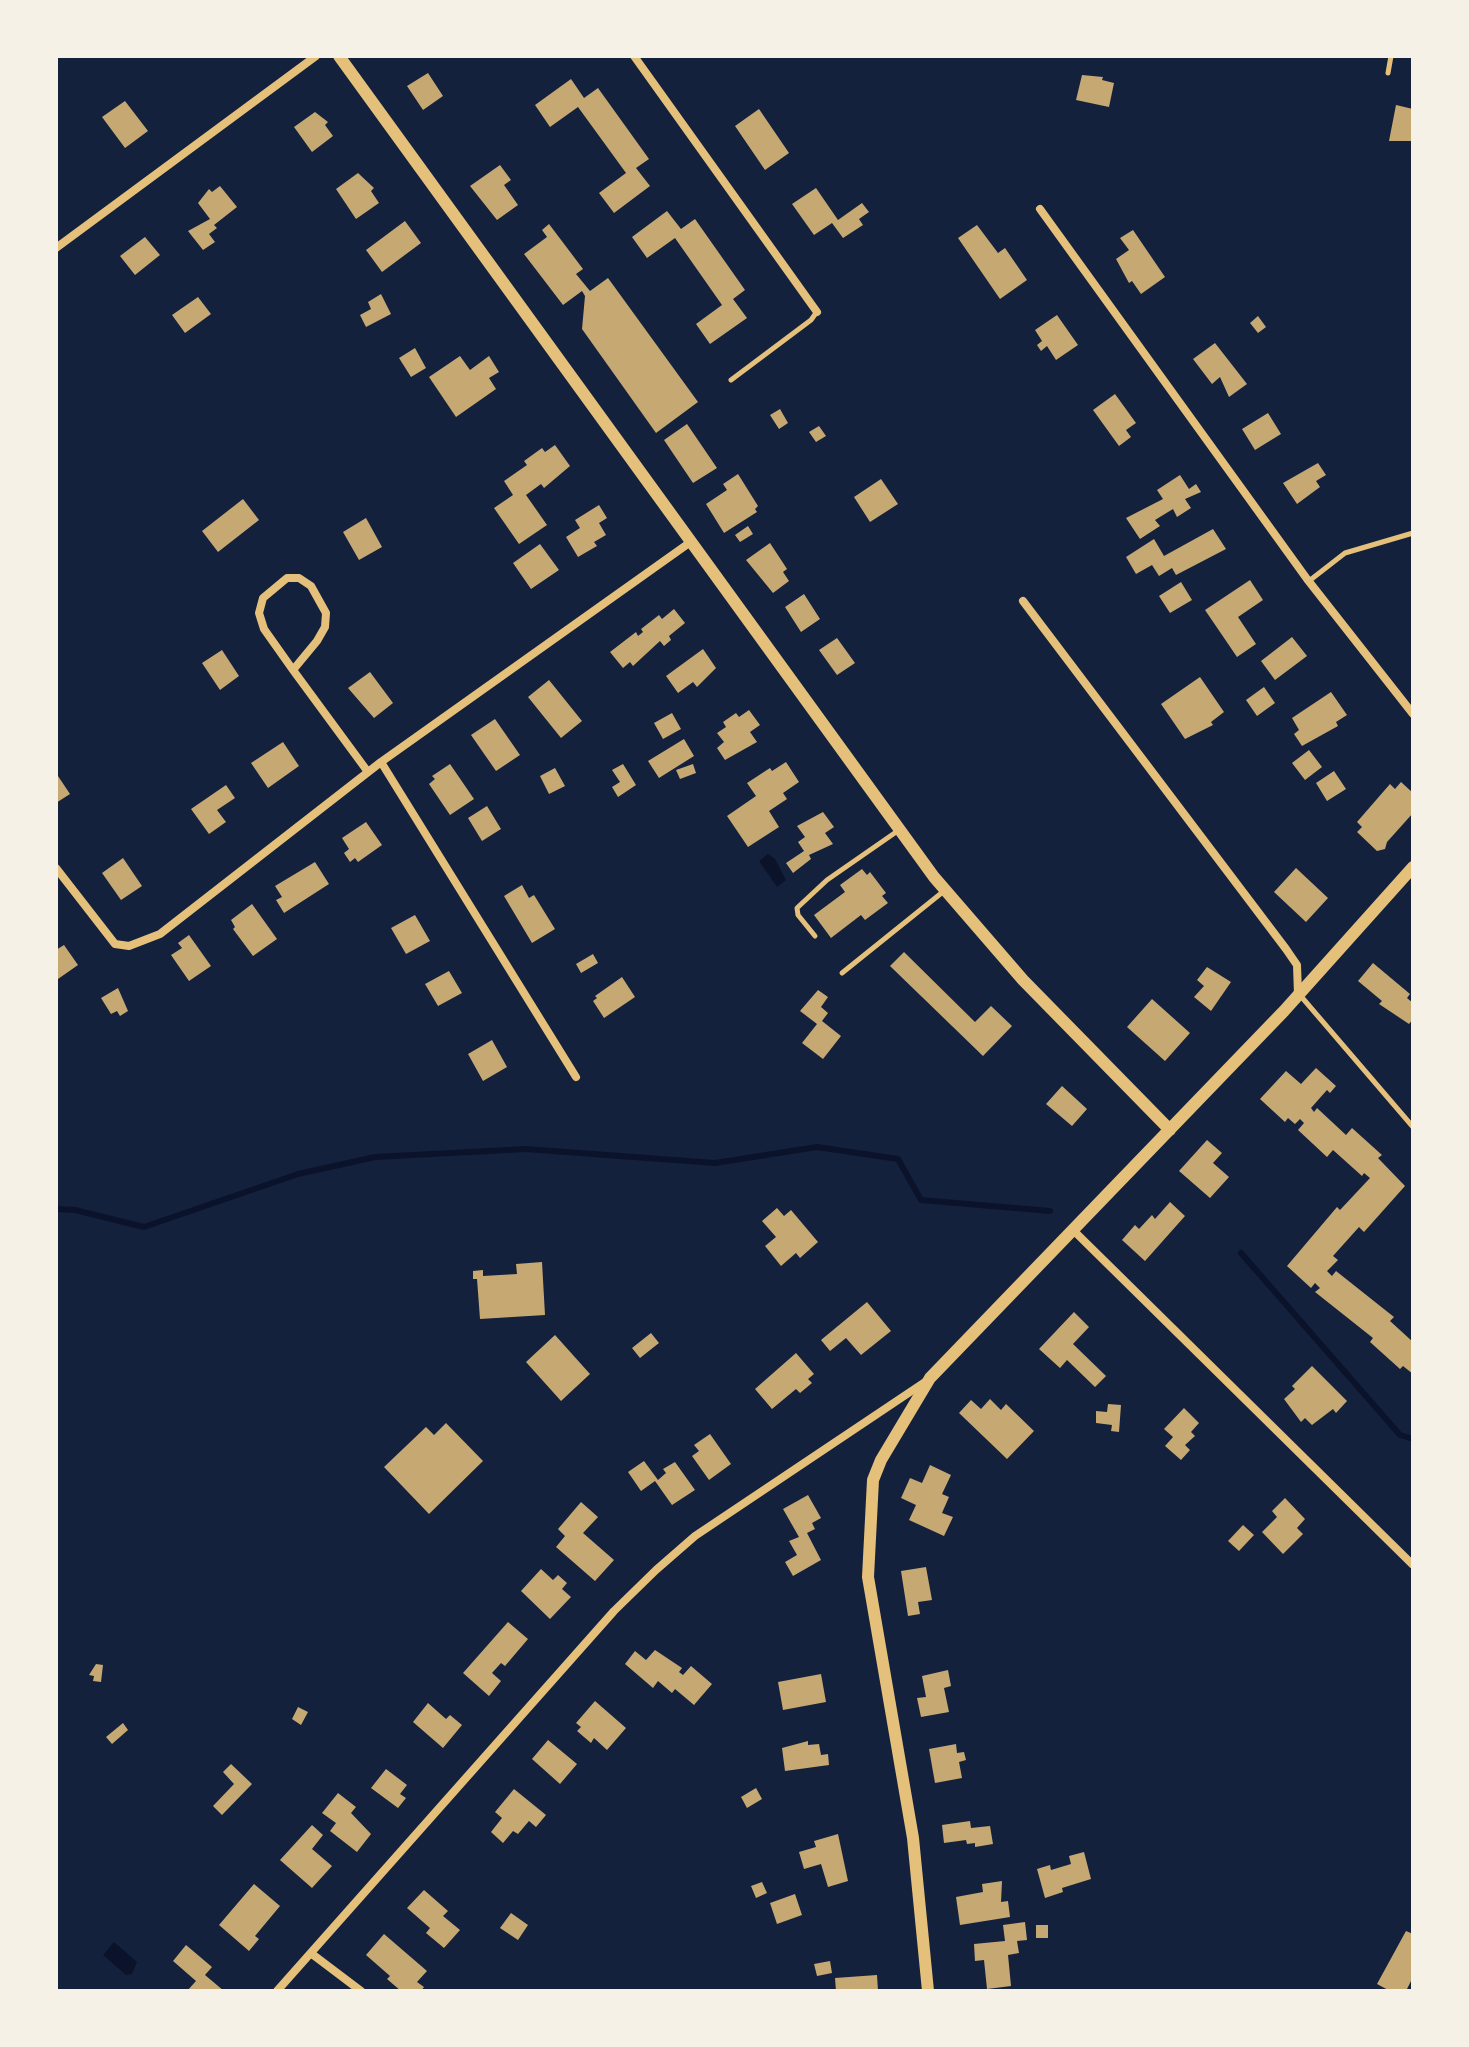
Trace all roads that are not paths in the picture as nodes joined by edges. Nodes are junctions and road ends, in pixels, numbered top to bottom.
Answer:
1 (316, 56) edge
2 (339, 56) edge
3 (634, 56) edge
4 (1391, 56) edge
5 (1388, 73) dead end
6 (1040, 209) dead end
7 (56, 248) edge
8 (817, 312) joint
9 (731, 380) dead end
10 (1413, 533) edge
11 (692, 541) junction
12 (1309, 581) junction
13 (1023, 601) dead end
14 (293, 670) junction
15 (1413, 714) edge
16 (381, 762) junction
17 (368, 772) junction
18 (900, 829) junction
19 (1413, 867) edge
20 (56, 868) edge
21 (945, 890) junction
22 (815, 936) dead end
23 (842, 973) dead end
24 (1298, 994) junction
25 (576, 1077) dead end
26 (1413, 1127) edge
27 (1170, 1130) junction
28 (1073, 1230) junction
29 (930, 1378) junction
30 (1413, 1565) edge
31 (312, 1954) junction
32 (277, 1991) edge
33 (361, 1991) edge
34 (928, 1991) edge

1 - 7 street
2 - 11 street
3 - 8 street
4 - 5 lane
6 - 12 street
8 - 9 lane
10 - 12 lane
11 - 16 street
11 - 18 street
12 - 15 street
13 - 24 street
14 - 14 street
14 - 17 street
16 - 17 street
16 - 25 street
17 - 20 street
18 - 21 street
18 - 22 lane
19 - 24 street
21 - 23 lane
21 - 27 street
24 - 26 lane
24 - 27 street
27 - 28 street
28 - 29 street
28 - 30 street
29 - 31 street
29 - 34 street
31 - 32 street
31 - 33 street

